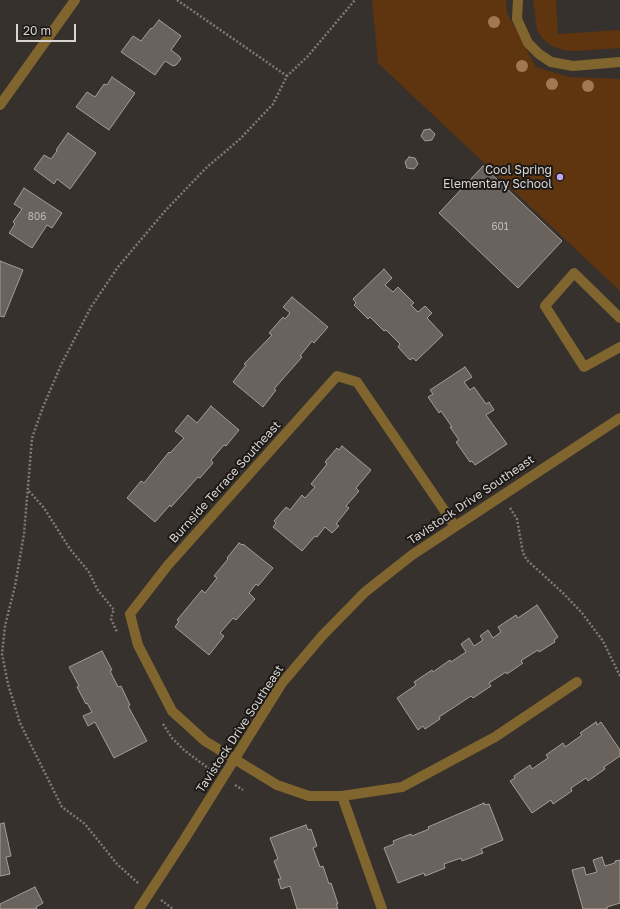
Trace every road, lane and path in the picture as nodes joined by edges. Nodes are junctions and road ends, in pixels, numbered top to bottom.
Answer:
1 (75, 0) edge
2 (177, 0) edge
3 (356, 0) edge
4 (518, 0) edge
5 (620, 62) edge
6 (287, 76) junction
7 (0, 106) edge
8 (620, 318) edge
9 (620, 347) edge
10 (620, 418) edge
11 (502, 496) junction
12 (455, 526) junction
13 (620, 676) edge
14 (577, 682) dead end
15 (234, 759) junction
16 (342, 796) junction
17 (150, 892) junction
18 (139, 909) edge
19 (173, 909) edge
20 (382, 909) edge

1 - 7 street
2 - 6 path
3 - 6 path
4 - 5 street
6 - 17 path
8 - 9 street
10 - 11 street, Tavistock Drive Southeast
11 - 12 street, Tavistock Drive Southeast
11 - 13 path
12 - 15 street, Tavistock Drive Southeast
12 - 15 street, Burnside Terrace Southeast
14 - 16 street
15 - 16 street
15 - 17 street, Tavistock Drive Southeast
16 - 20 street
17 - 18 street, Tavistock Drive Southeast
17 - 19 path

